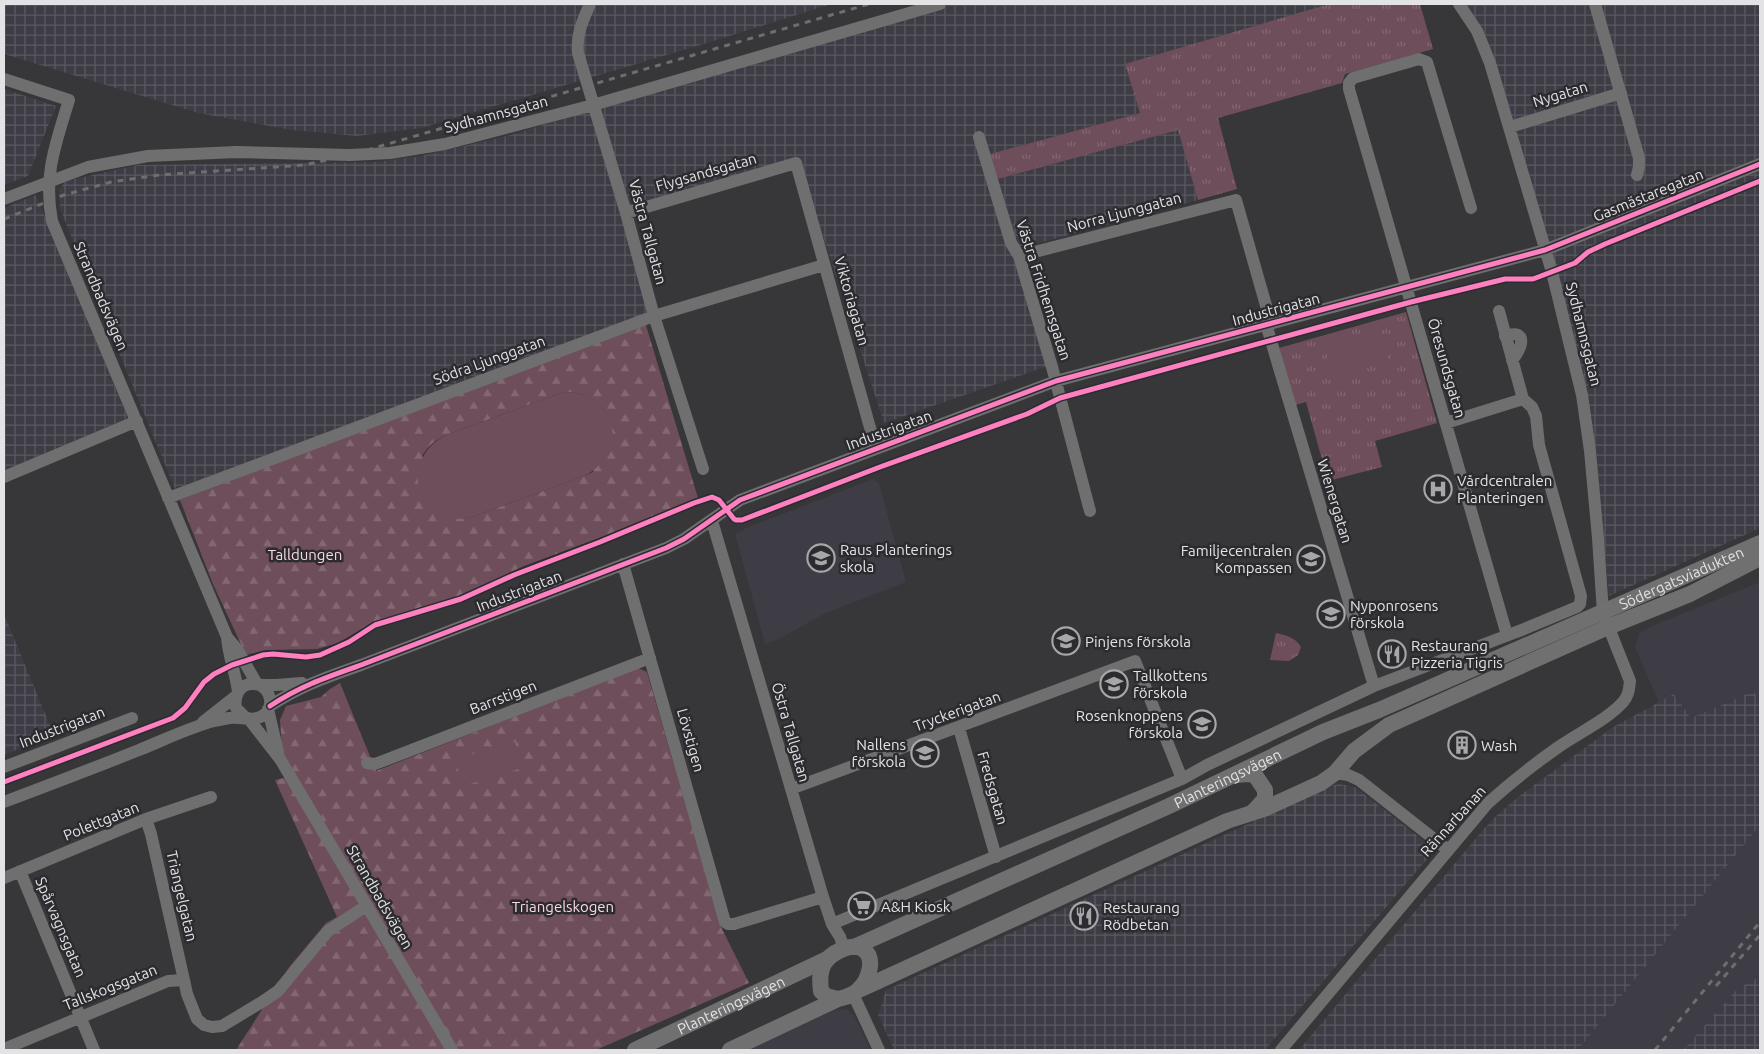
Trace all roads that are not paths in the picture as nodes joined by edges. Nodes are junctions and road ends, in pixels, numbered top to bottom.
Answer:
1 (590, 4) edge
2 (940, 4) edge
3 (1459, 4) edge
4 (1595, 4) edge
5 (4, 79) edge
6 (1621, 93) junction
7 (593, 105) junction
8 (1510, 126) junction
9 (979, 137) dead end
10 (796, 163) joint
11 (1759, 165) edge
12 (1637, 175) dead end
13 (48, 181) junction
14 (4, 199) edge
15 (1236, 200) joint
16 (1471, 208) dead end
17 (626, 213) junction
18 (1545, 250) junction
19 (1019, 256) junction
20 (824, 265) junction
21 (1406, 286) junction
22 (1499, 311) dead end
23 (654, 316) junction
24 (1269, 323) junction
25 (1056, 381) junction
26 (1523, 400) junction
27 (137, 421) junction
28 (1446, 423) junction
29 (876, 449) junction
30 (702, 470) dead end
31 (4, 477) edge
32 (168, 498) junction
33 (1090, 512) dead end
34 (712, 521) junction
35 (1758, 552) edge
36 (623, 564) junction
37 (1606, 620) junction
38 (1507, 635) junction
39 (226, 637) junction
40 (650, 658) junction
41 (314, 681) junction
42 (258, 685) junction
43 (1374, 686) junction
44 (237, 694) junction
45 (269, 708) junction
46 (132, 718) dead end
47 (247, 718) junction
48 (198, 725) junction
49 (959, 728) junction
50 (280, 759) junction
51 (367, 764) dead end
52 (4, 767) edge
53 (1335, 773) junction
54 (1229, 778) junction
55 (1182, 779) junction
56 (791, 789) junction
57 (211, 797) dead end
58 (4, 802) edge
59 (1252, 813) junction
60 (146, 819) junction
61 (1448, 850) junction
62 (996, 857) junction
63 (20, 871) junction
64 (4, 878) edge
65 (823, 897) junction
66 (366, 906) junction
67 (832, 924) junction
68 (849, 948) junction
69 (827, 959) junction
70 (184, 980) junction
71 (850, 994) junction
72 (80, 1016) junction
73 (4, 1049) edge
74 (94, 1050) edge
75 (452, 1050) edge
76 (635, 1050) edge
77 (730, 1050) edge
78 (879, 1050) edge
79 (1281, 1050) edge

1 - 7 street, Västra Tallgatan
2 - 7 street, Sydhamnsgatan
3 - 8 street, Sydhamnsgatan
4 - 6 street
5 - 13 street, Strandbadsvägen
6 - 8 street, Nygatan
6 - 12 street
7 - 13 street, Sydhamnsgatan
7 - 17 street, Västra Tallgatan
8 - 18 street, Sydhamnsgatan
9 - 19 street, Västra Fridhemsgatan
10 - 17 street, Flygsandsgatan
10 - 20 street, Viktoriagatan
11 - 18 street, Gasmästaregatan
13 - 14 street, Sydhamnsgatan
13 - 27 street, Strandbadsvägen
15 - 19 street, Norra Ljunggatan
15 - 24 street, Wienergatan
16 - 21 street, Öresundsgatan
17 - 23 street, Västra Tallgatan
18 - 21 street, Industrigatan
18 - 37 street, Sydhamnsgatan
19 - 25 street, Västra Fridhemsgatan
20 - 23 street, Södra Ljunggatan
20 - 29 street, Viktoriagatan
21 - 24 street, Industrigatan
21 - 28 street, Öresundsgatan
22 - 26 street
23 - 30 street, Västra Tallgatan
23 - 32 street, Södra Ljunggatan
24 - 25 street, Industrigatan
24 - 43 street, Wienergatan
25 - 29 street, Industrigatan
25 - 33 street, Västra Fridhemsgatan
26 - 28 street
26 - 38 street, Planteringsvägen
27 - 31 street
27 - 32 street, Strandbadsvägen
28 - 38 street, Öresundsgatan
29 - 34 street, Industrigatan
32 - 39 street, Strandbadsvägen
34 - 36 street, Industrigatan
34 - 56 street, Östra Tallgatan
35 - 37 main road, Södergatsviadukten
36 - 40 street, Lövstigen
36 - 41 street, Industrigatan
37 - 53 main road
37 - 54 main road, Planteringsvägen
37 - 61 street, Rännarbanan
38 - 43 street, Planteringsvägen
39 - 42 street, Strandbadsvägen
39 - 44 street, Strandbadsvägen
40 - 51 street, Barrstigen
40 - 65 street, Lövstigen
41 - 42 street, Industrigatan
41 - 45 street, Industrigatan
42 - 44 street
42 - 45 street, Strandbadsvägen
43 - 55 street, Planteringsvägen
44 - 47 street, Strandbadsvägen
44 - 48 street
45 - 47 street
45 - 50 street, Strandbadsvägen
46 - 52 street, Industrigatan
47 - 48 street
47 - 50 street, Strandbadsvägen
48 - 58 street
49 - 55 street, Tryckerigatan
49 - 56 street, Tryckerigatan
49 - 62 street, Fredsgatan
50 - 66 street, Strandbadsvägen
53 - 59 main road
53 - 61 street
54 - 59 main road
54 - 68 main road, Planteringsvägen
55 - 62 street, Planteringsvägen
56 - 65 street, Östra Tallgatan
57 - 60 street, Polettgatan
59 - 71 main road
60 - 63 street, Polettgatan
60 - 70 street, Triangelgatan
61 - 79 street, Rännarbanan
62 - 67 street, Planteringsvägen
63 - 64 street, Polettgatan
63 - 72 street, Spårvagnsgatan
65 - 67 street, Östra Tallgatan
66 - 70 street
66 - 75 street, Strandbadsvägen
67 - 68 street, Östra Tallgatan
68 - 69 main road
68 - 71 main road
69 - 71 main road
69 - 76 main road, Planteringsvägen
70 - 72 street, Tallskogsgatan
71 - 77 main road
71 - 78 street
72 - 73 street, Tallskogsgatan
72 - 74 street, Spårvagnsgatan

